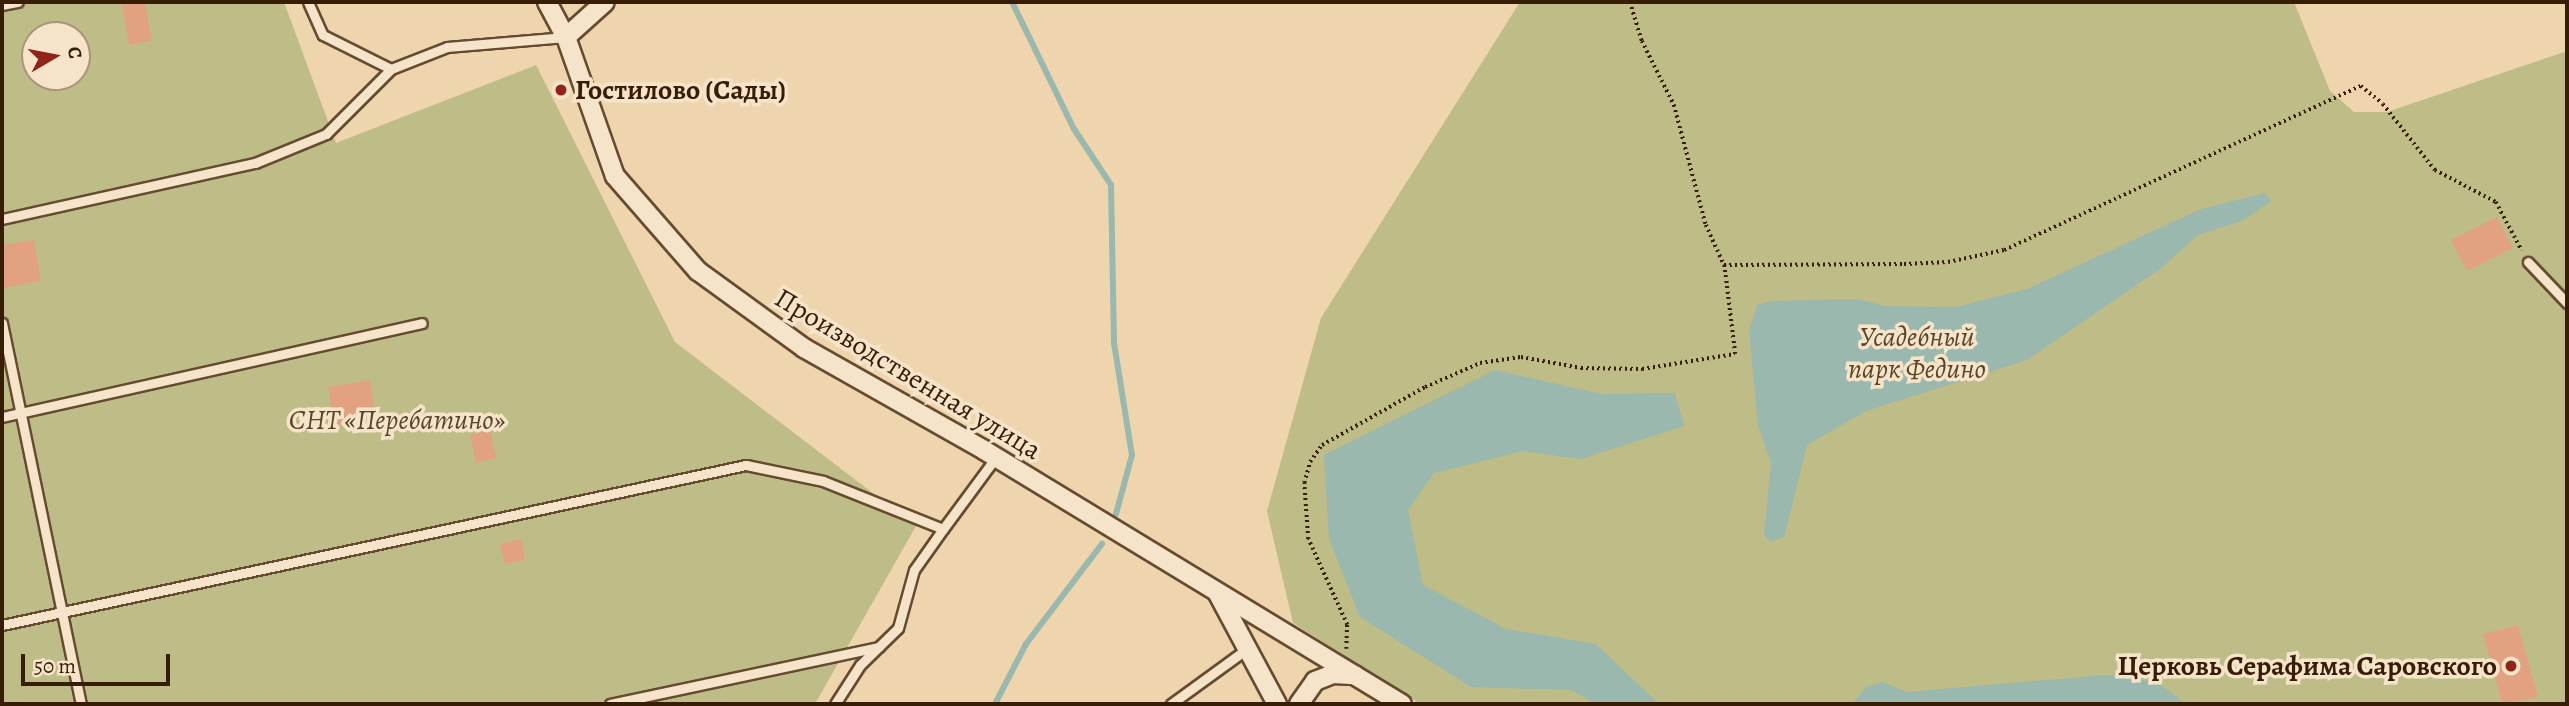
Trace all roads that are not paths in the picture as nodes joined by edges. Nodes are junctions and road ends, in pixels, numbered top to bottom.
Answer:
1 (18, 2) edge
2 (308, 2) edge
3 (547, 2) edge
4 (604, 2) edge
5 (2, 5) edge
6 (566, 37) junction
7 (391, 69) junction
8 (2, 219) edge
9 (2528, 262) road end
10 (2567, 303) edge
11 (2, 323) edge
12 (422, 323) dead end
13 (20, 413) junction
14 (2, 416) edge
15 (996, 457) junction
16 (943, 529) junction
17 (1218, 594) junction
18 (62, 613) junction
19 (2, 625) edge
20 (879, 647) junction
21 (1248, 648) junction
22 (1357, 675) junction
23 (81, 704) edge
24 (610, 704) edge
25 (835, 704) edge
26 (1171, 704) edge
27 (1277, 704) edge
28 (1299, 704) edge
29 (1402, 704) edge

1 - 5 lane
2 - 7 lane
3 - 6 street, Производственная улица
4 - 6 street
6 - 7 lane
6 - 15 street, Производственная улица
7 - 8 lane
9 - 10 lane
11 - 13 lane
12 - 13 lane
13 - 14 lane
13 - 18 lane
15 - 16 lane
15 - 17 street, Производственная улица
16 - 18 lane
16 - 20 lane
17 - 21 street
17 - 22 street, Производственная улица
18 - 19 lane
18 - 23 lane
20 - 24 lane
20 - 25 lane
21 - 26 lane
21 - 27 street
22 - 28 street
22 - 29 street, Производственная улица

